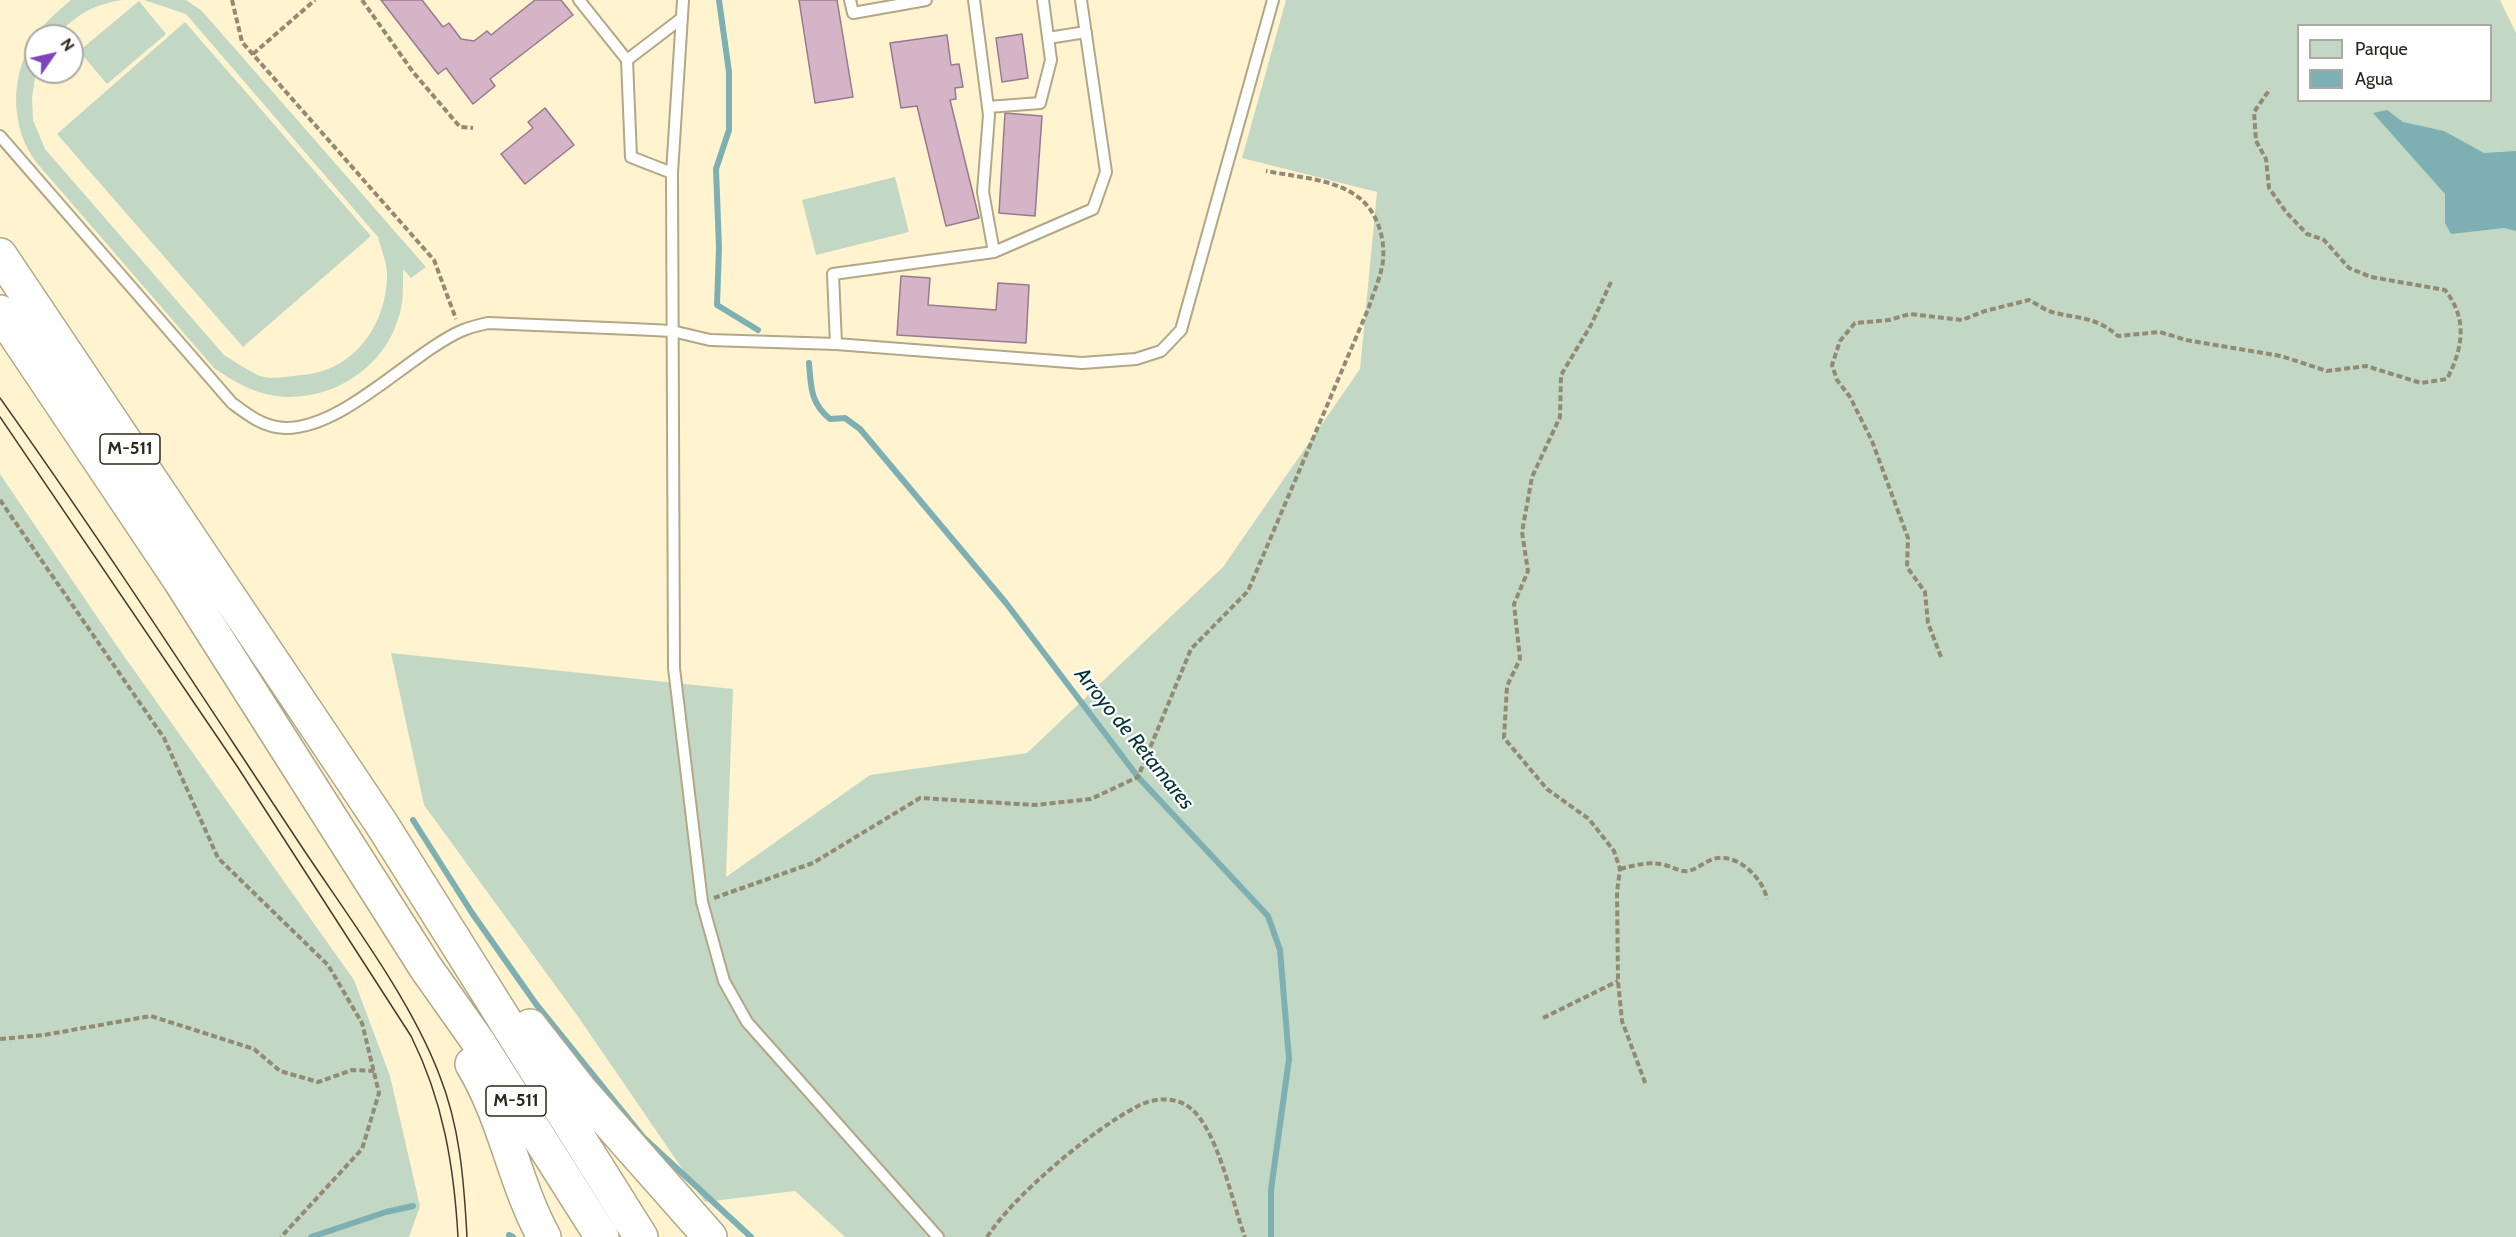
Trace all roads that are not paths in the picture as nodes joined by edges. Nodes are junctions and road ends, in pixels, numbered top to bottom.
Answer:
1 (579, 0) edge
2 (683, 0) edge
3 (850, 0) edge
4 (927, 0) edge
5 (974, 0) edge
6 (1043, 0) edge
7 (1081, 0) edge
8 (1273, 0) edge
9 (682, 18) junction
10 (1086, 32) junction
11 (1048, 38) junction
12 (627, 60) junction
13 (988, 107) junction
14 (0, 136) edge
15 (672, 173) junction
16 (994, 252) junction
17 (0, 255) edge
18 (0, 312) edge
19 (672, 331) junction
20 (836, 344) junction
21 (381, 823) junction
22 (426, 968) junction
23 (544, 1237) edge
24 (602, 1237) edge
25 (641, 1237) edge
26 (710, 1237) edge
27 (938, 1237) edge

1 - 12 lane
2 - 9 lane
3 - 4 lane
5 - 13 lane
6 - 11 lane
7 - 10 lane
8 - 20 lane
9 - 12 lane
9 - 15 lane
10 - 11 lane
10 - 16 lane
11 - 13 lane
12 - 15 lane
13 - 16 lane
14 - 19 lane
15 - 19 lane
16 - 20 lane
17 - 21 highway, M-511
18 - 22 highway, M-511
19 - 20 lane
19 - 27 lane
21 - 25 highway, M-511
21 - 26 highway
22 - 23 highway
22 - 24 highway, M-511

